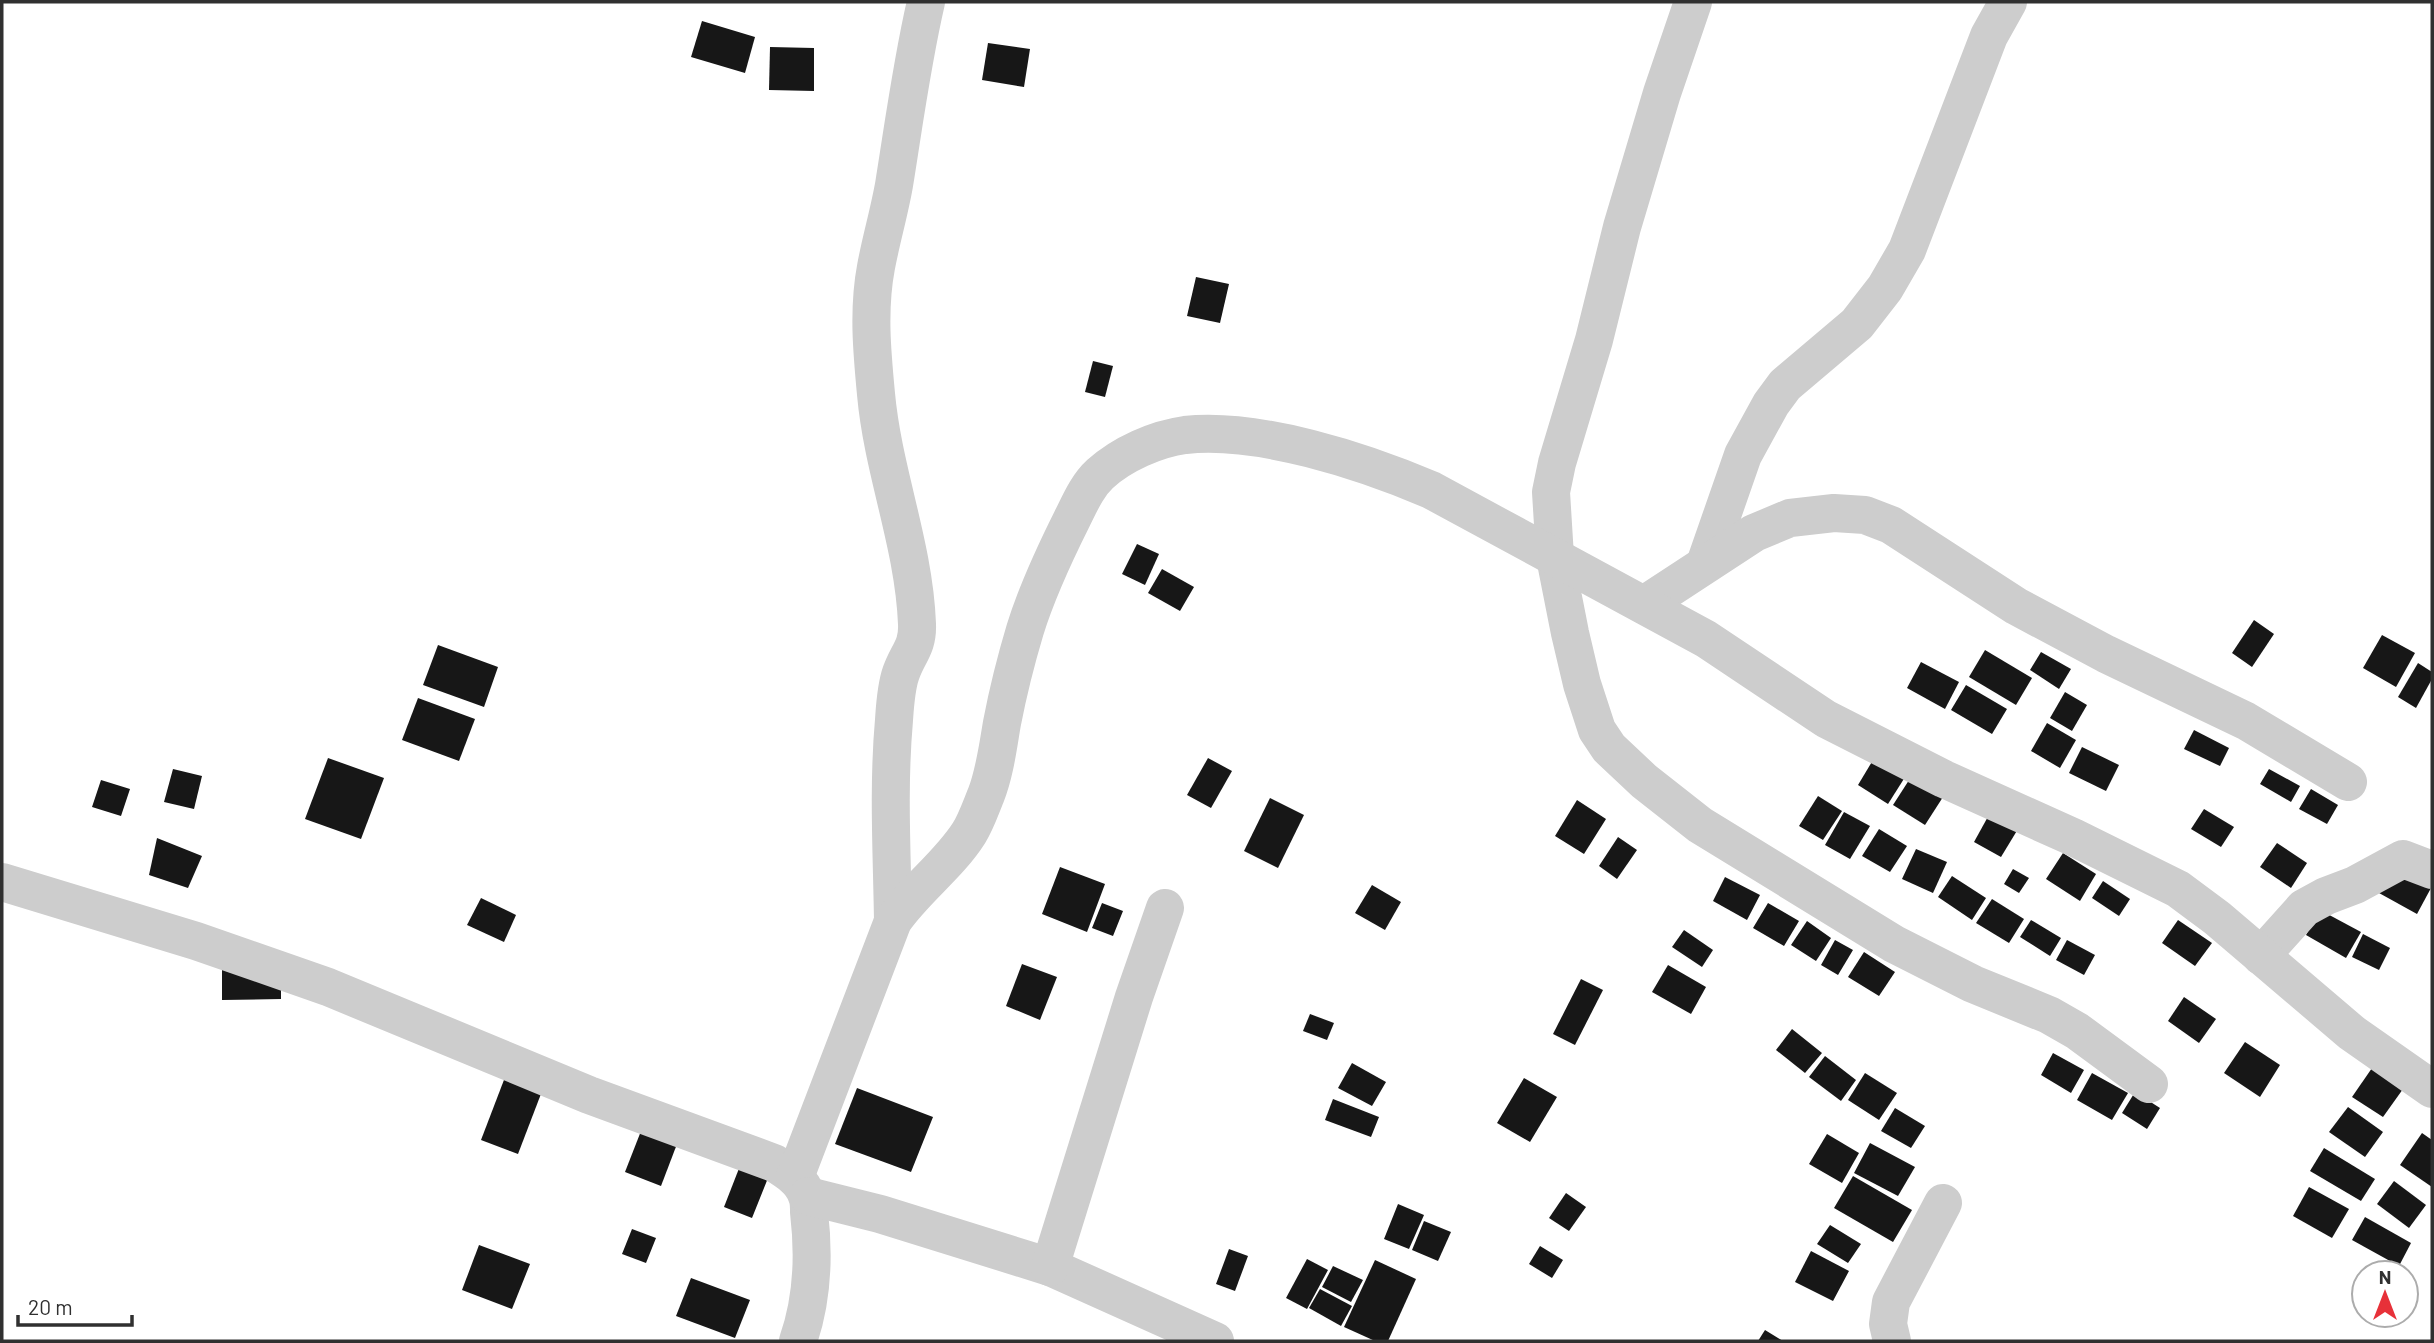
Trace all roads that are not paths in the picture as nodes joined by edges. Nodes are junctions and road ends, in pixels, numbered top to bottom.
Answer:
1 (926, 2) edge
2 (1693, 2) edge
3 (2008, 2) edge
4 (1555, 557) junction
5 (1705, 564) junction
6 (1644, 605) junction
7 (2348, 782) dead end
8 (2432, 870) edge
9 (2, 882) edge
10 (1165, 908) dead end
11 (893, 922) junction
12 (2262, 956) junction
13 (2149, 1084) dead end
14 (2432, 1090) edge
15 (801, 1187) junction
16 (1943, 1203) dead end
17 (1050, 1267) junction
18 (798, 1341) edge
19 (1215, 1341) edge
20 (1892, 1341) edge

1 - 11 street
2 - 4 street
3 - 5 street
4 - 6 street
4 - 11 street
4 - 13 street
5 - 6 street
5 - 7 street
6 - 12 street
8 - 12 street
9 - 15 street
10 - 17 street
11 - 15 street
12 - 14 street
15 - 17 street
15 - 18 street
16 - 20 street
17 - 19 street

